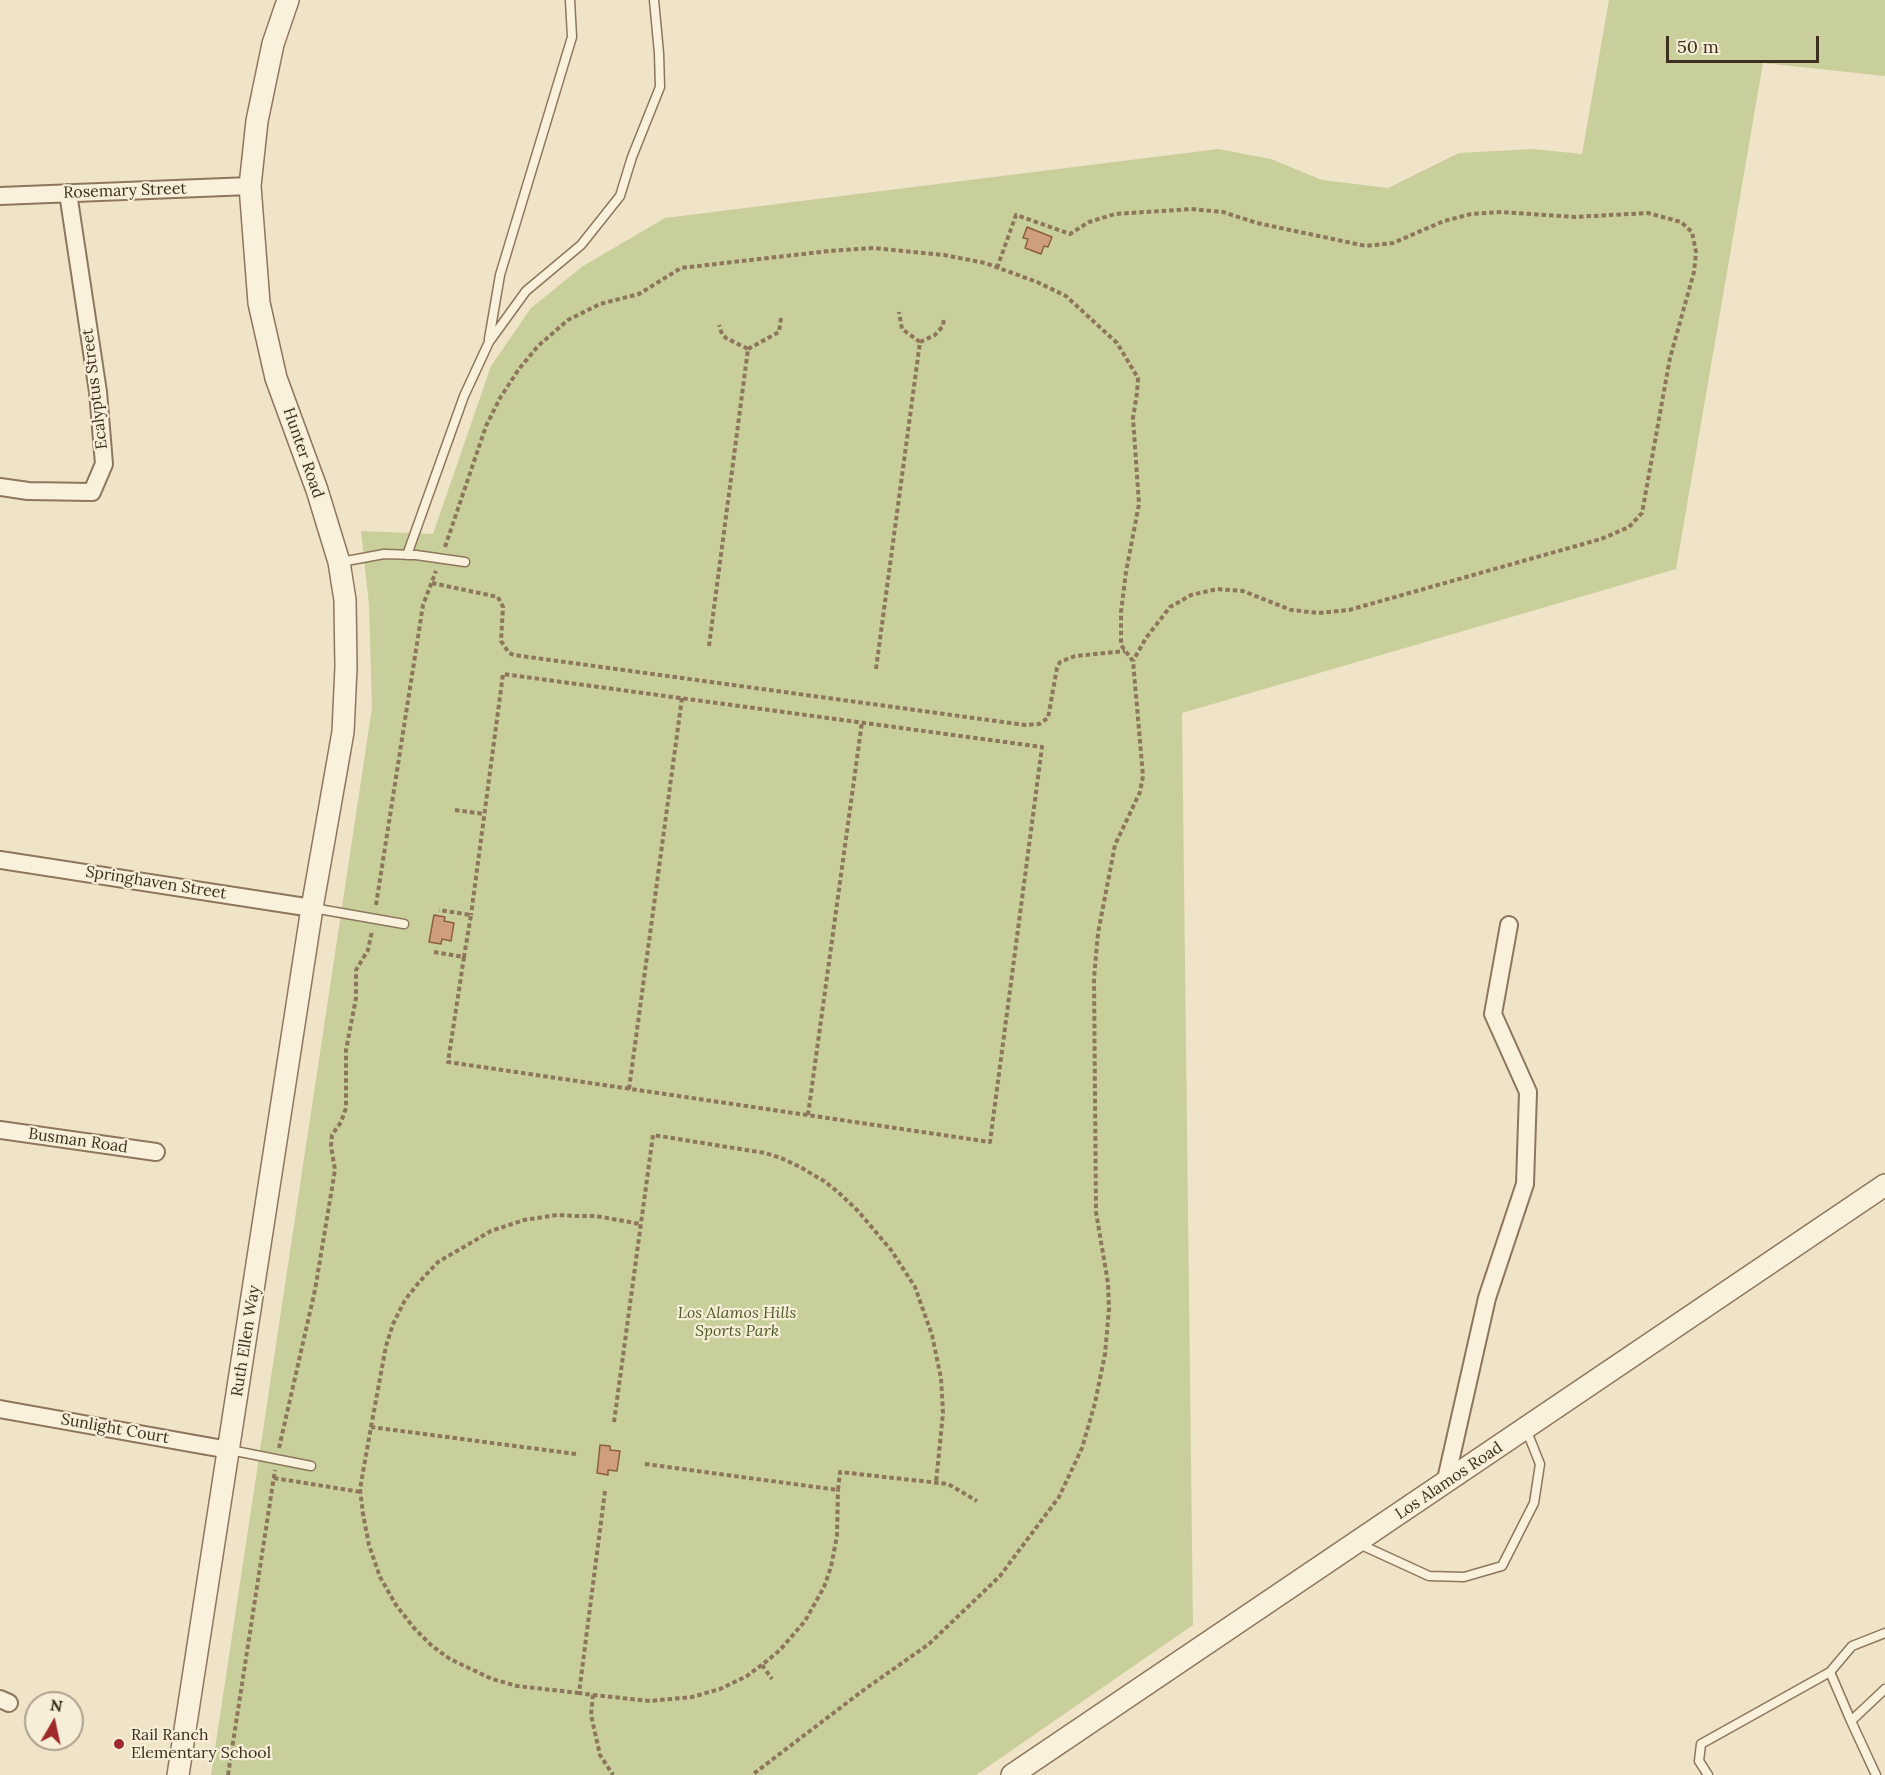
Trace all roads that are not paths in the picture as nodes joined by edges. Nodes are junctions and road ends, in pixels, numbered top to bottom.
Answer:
1 (288, 0) edge
2 (570, 0) edge
3 (654, 0) edge
4 (250, 186) junction
5 (68, 194) junction
6 (0, 196) edge
7 (489, 342) junction
8 (0, 487) edge
9 (407, 555) junction
10 (339, 562) junction
11 (465, 562) dead end
12 (0, 860) edge
13 (312, 908) junction
14 (404, 924) dead end
15 (1509, 925) dead end
16 (0, 1130) edge
17 (156, 1152) dead end
18 (1885, 1185) edge
19 (0, 1409) edge
20 (1525, 1429) junction
21 (229, 1450) junction
22 (311, 1466) dead end
23 (1445, 1484) junction
24 (1357, 1543) junction
25 (1885, 1633) edge
26 (1830, 1672) junction
27 (1885, 1689) edge
28 (1851, 1721) junction
29 (178, 1775) edge
30 (1012, 1775) edge
31 (1708, 1775) edge
32 (1876, 1775) edge

1 - 4 street, Hunter Road
2 - 7 lane
3 - 7 lane
4 - 5 street, Rosemary Street
4 - 10 street, Hunter Road
5 - 6 street, Rosemary Street
5 - 8 street, Ecalyptus Street
7 - 9 lane
9 - 10 lane
9 - 11 lane
10 - 13 street, Hunter Road
12 - 13 street, Springhaven Street
13 - 14 lane
13 - 21 street, Ruth Ellen Way
15 - 23 street
16 - 17 street, Busman Road
18 - 20 street, Los Alamos Road
19 - 21 street, Sunlight Court
20 - 23 street, Los Alamos Road
20 - 24 lane
21 - 22 lane
21 - 29 street, Ruth Ellen Way
23 - 24 street, Los Alamos Road
24 - 30 street, Los Alamos Road
25 - 26 lane
26 - 28 lane
26 - 31 lane
27 - 28 lane
28 - 32 lane

